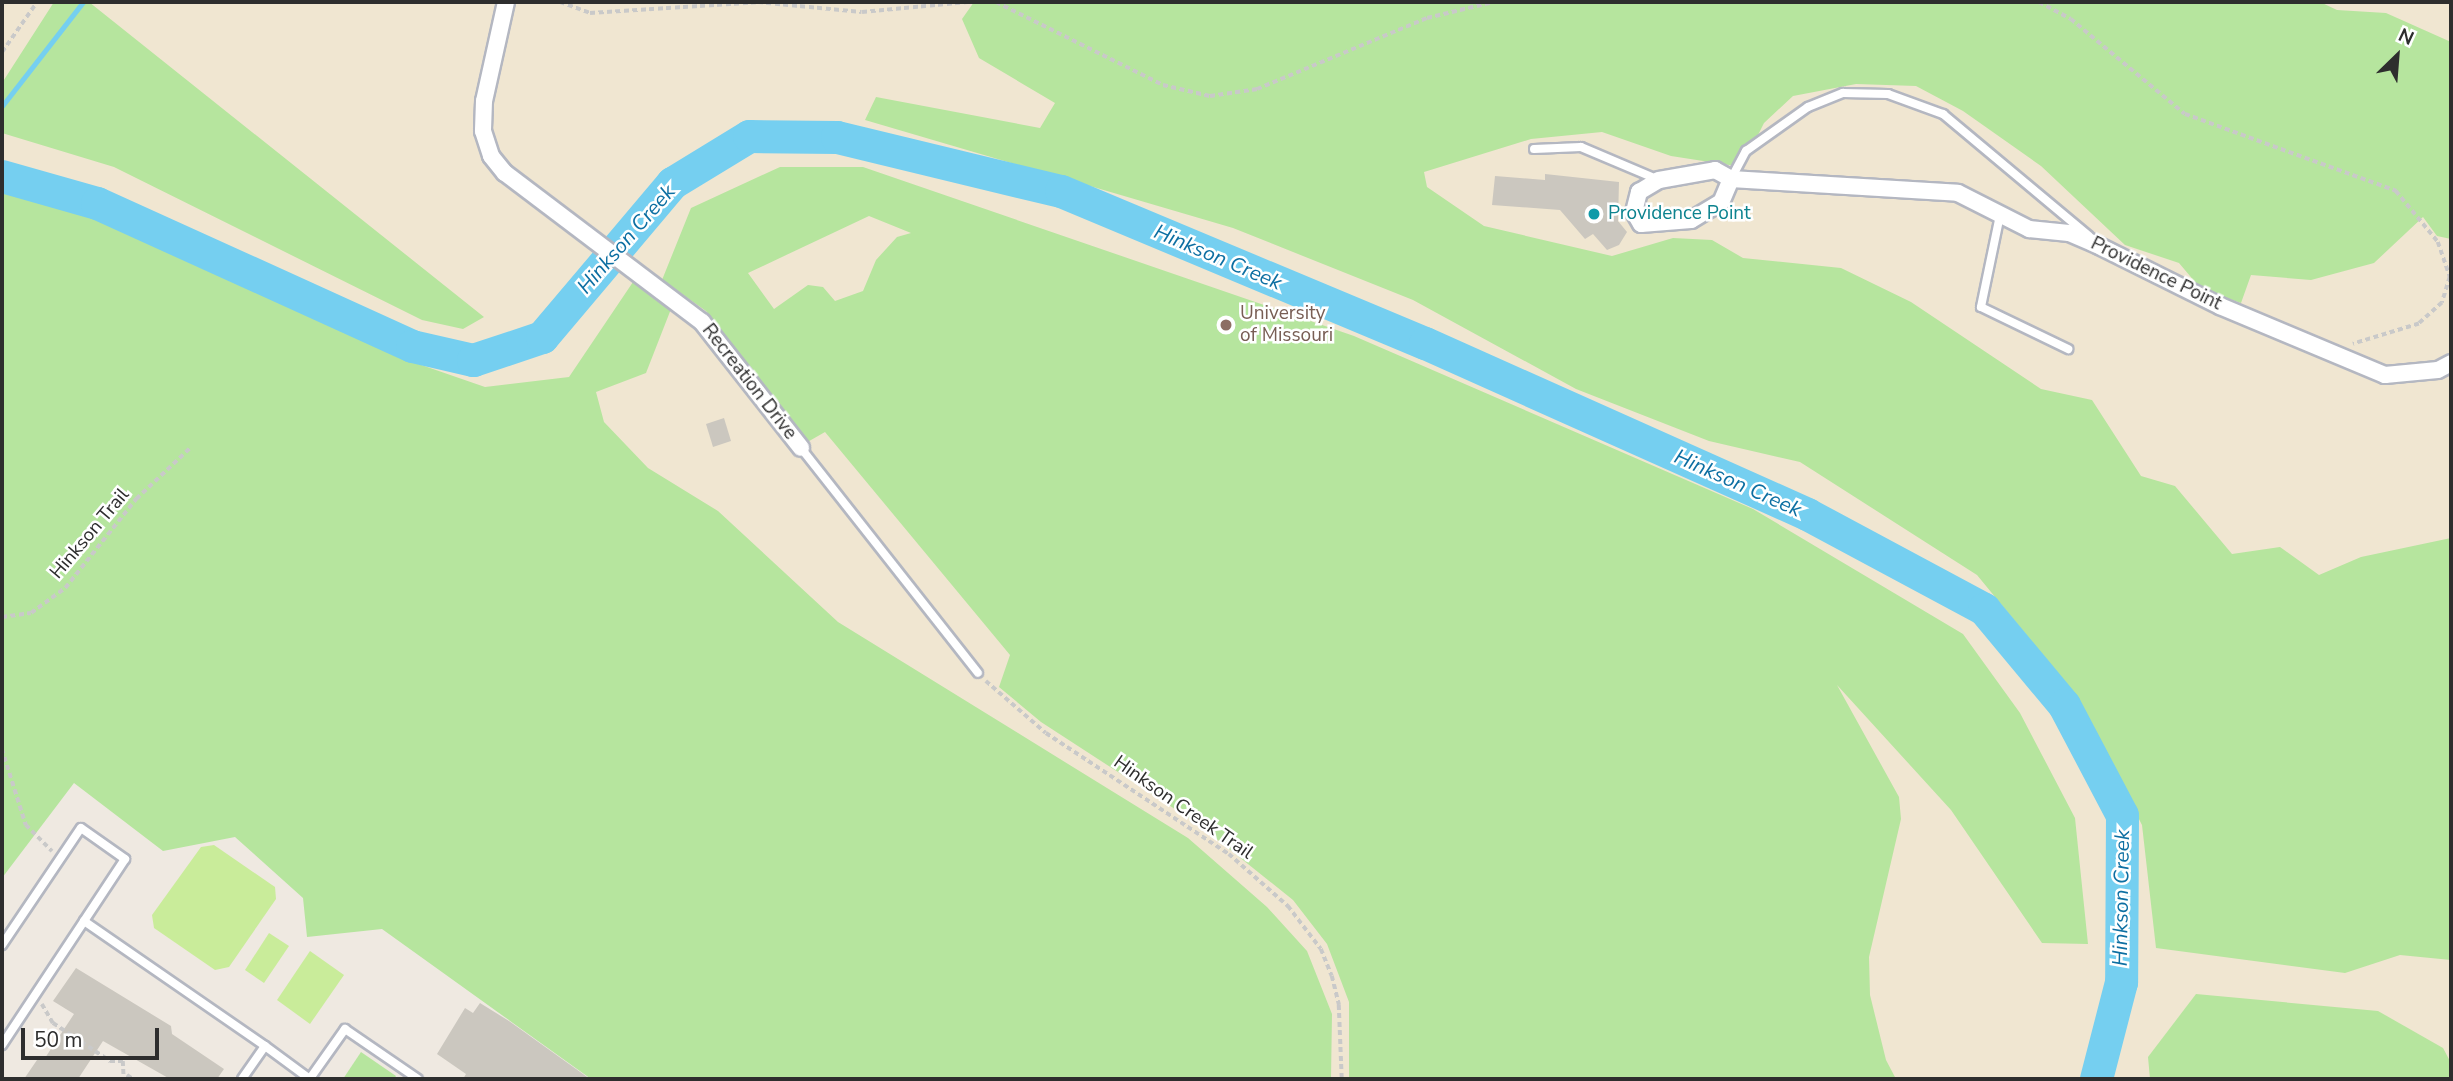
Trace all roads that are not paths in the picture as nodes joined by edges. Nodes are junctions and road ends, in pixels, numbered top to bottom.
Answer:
1 (506, 2) edge
2 (1534, 149) dead end
3 (1731, 179) junction
4 (1660, 180) junction
5 (2001, 212) junction
6 (2099, 246) junction
7 (2068, 349) dead end
8 (2451, 363) edge
9 (801, 448) joint
10 (978, 673) road end
11 (84, 922) junction
12 (2, 945) edge
13 (2, 1045) edge
14 (265, 1046) junction
15 (311, 1078) edge
16 (242, 1079) edge
17 (418, 1079) edge

1 - 9 street, Recreation Drive
2 - 4 lane
3 - 4 street, Providence Point
3 - 4 street
3 - 5 street, Providence Point
3 - 6 lane
5 - 6 street, Providence Point
5 - 7 lane
6 - 8 street, Providence Point
9 - 10 lane
11 - 12 lane
11 - 13 lane
11 - 14 lane
14 - 15 lane
14 - 16 lane
15 - 17 lane

